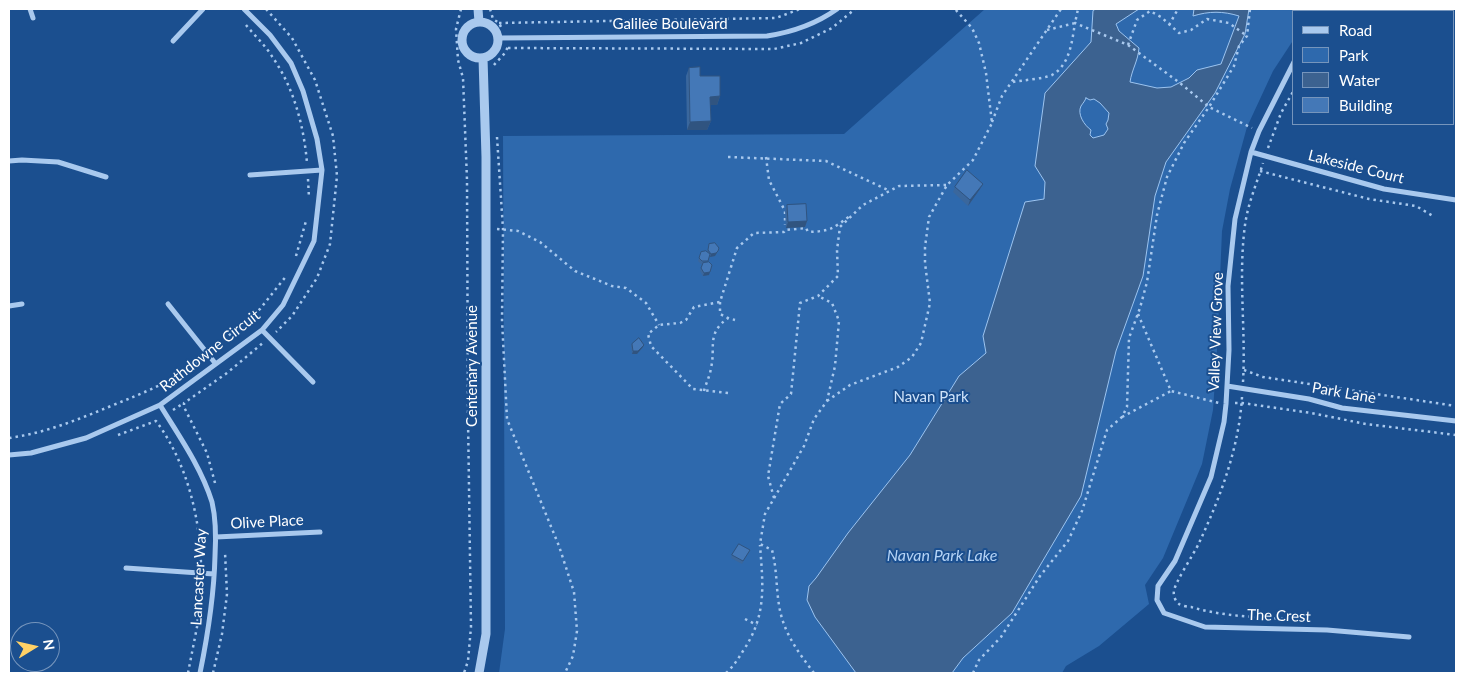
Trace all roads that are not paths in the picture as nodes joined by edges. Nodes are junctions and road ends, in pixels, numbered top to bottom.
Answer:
1 (30, 9) edge
2 (203, 9) edge
3 (244, 9) edge
4 (478, 9) edge
5 (837, 9) edge
6 (33, 18) dead end
7 (479, 22) junction
8 (503, 38) junction
9 (173, 42) dead end
10 (483, 58) junction
11 (1292, 66) edge
12 (1251, 152) junction
13 (9, 161) edge
14 (322, 170) junction
15 (250, 175) dead end
16 (106, 177) dead end
17 (1456, 200) edge
18 (22, 304) dead end
19 (168, 304) dead end
20 (9, 306) edge
21 (262, 330) junction
22 (215, 363) junction
23 (313, 382) dead end
24 (1228, 386) junction
25 (160, 405) junction
26 (1456, 421) edge
27 (9, 456) edge
28 (320, 532) dead end
29 (216, 537) junction
30 (126, 568) dead end
31 (214, 574) junction
32 (1157, 600) joint
33 (1409, 637) dead end
34 (200, 673) edge
35 (479, 673) edge

1 - 6 street
2 - 9 street
3 - 14 street, Rathdowne Circuit
4 - 7 street
5 - 8 street, Galilee Boulevard
7 - 8 street
7 - 10 street
8 - 10 street
10 - 35 street, Centenary Avenue
11 - 12 street, Valley View Grove
12 - 17 street, Lakeside Court
12 - 24 street, Valley View Grove
13 - 16 street
14 - 15 street
14 - 21 street, Rathdowne Circuit
18 - 20 street
19 - 22 street
21 - 22 street, Rathdowne Circuit
21 - 23 street
22 - 25 street, Rathdowne Circuit
24 - 26 street, Park Lane
24 - 32 street, Valley View Grove
25 - 27 street, Rathdowne Circuit
25 - 29 street, Lancaster Way
28 - 29 street, Olive Place
29 - 31 street, Lancaster Way
30 - 31 street
31 - 34 street, Lancaster Way
32 - 33 street, The Crest

